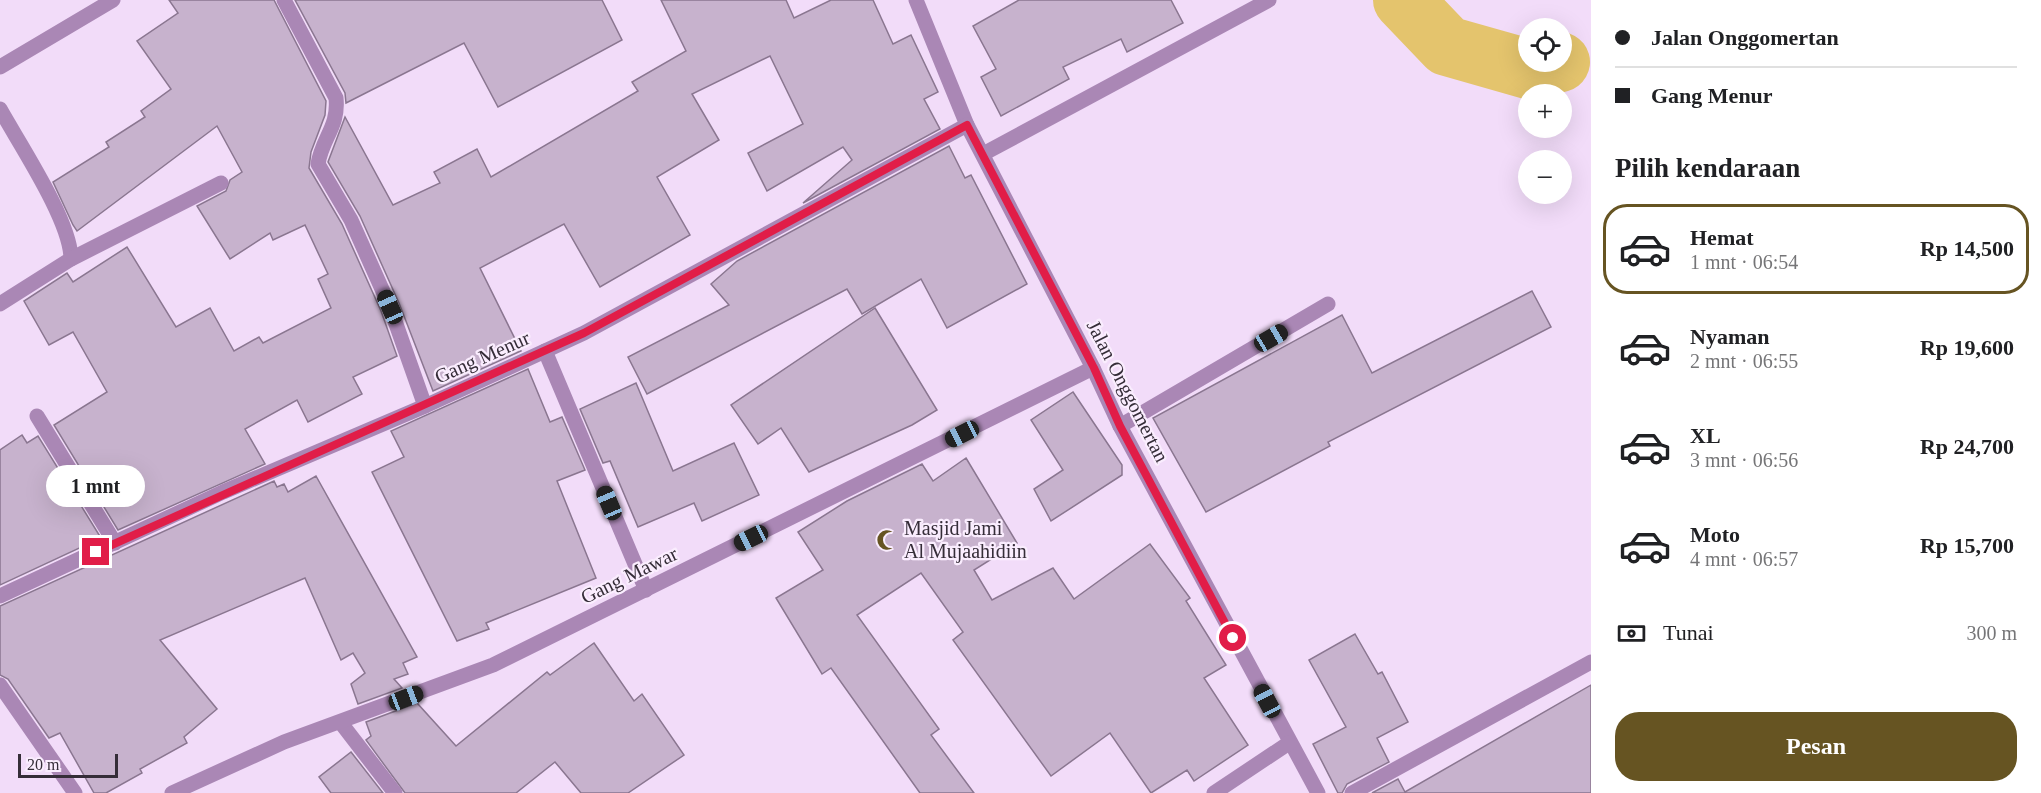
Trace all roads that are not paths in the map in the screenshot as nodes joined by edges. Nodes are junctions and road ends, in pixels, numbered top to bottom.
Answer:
1 (113, 0) edge
2 (285, 0) edge
3 (916, 0) edge
4 (1269, 0) edge
5 (0, 67) edge
6 (0, 109) edge
7 (967, 125) junction
8 (983, 154) junction
9 (221, 183) dead end
10 (71, 259) junction
11 (0, 304) edge
12 (1328, 304) dead end
13 (545, 351) junction
14 (1094, 368) junction
15 (425, 406) junction
16 (37, 417) dead end
17 (1120, 426) junction
18 (115, 543) junction
19 (646, 590) junction
20 (0, 596) edge
21 (1591, 662) edge
22 (0, 685) edge
23 (341, 723) junction
24 (1289, 743) junction
25 (75, 793) edge
26 (172, 793) edge
27 (395, 793) edge
28 (1214, 793) edge
29 (1318, 793) edge
30 (1352, 793) edge

1 - 5 street
2 - 15 street
3 - 7 street, Jalan Onggomertan
4 - 8 street
6 - 10 street
7 - 8 street, Jalan Onggomertan
7 - 13 street, Gang Menur
8 - 14 street, Jalan Onggomertan
9 - 10 street
10 - 11 street
12 - 17 street
13 - 15 street, Gang Menur
13 - 19 street
14 - 17 street, Jalan Onggomertan
14 - 19 street, Gang Mawar
15 - 18 street, Gang Menur
16 - 18 street
17 - 24 street, Jalan Onggomertan
18 - 20 street, Gang Menur
19 - 23 street, Gang Mawar
21 - 30 street
22 - 25 street
23 - 26 street, Gang Mawar
23 - 27 street
24 - 28 street
24 - 29 street, Jalan Onggomertan

